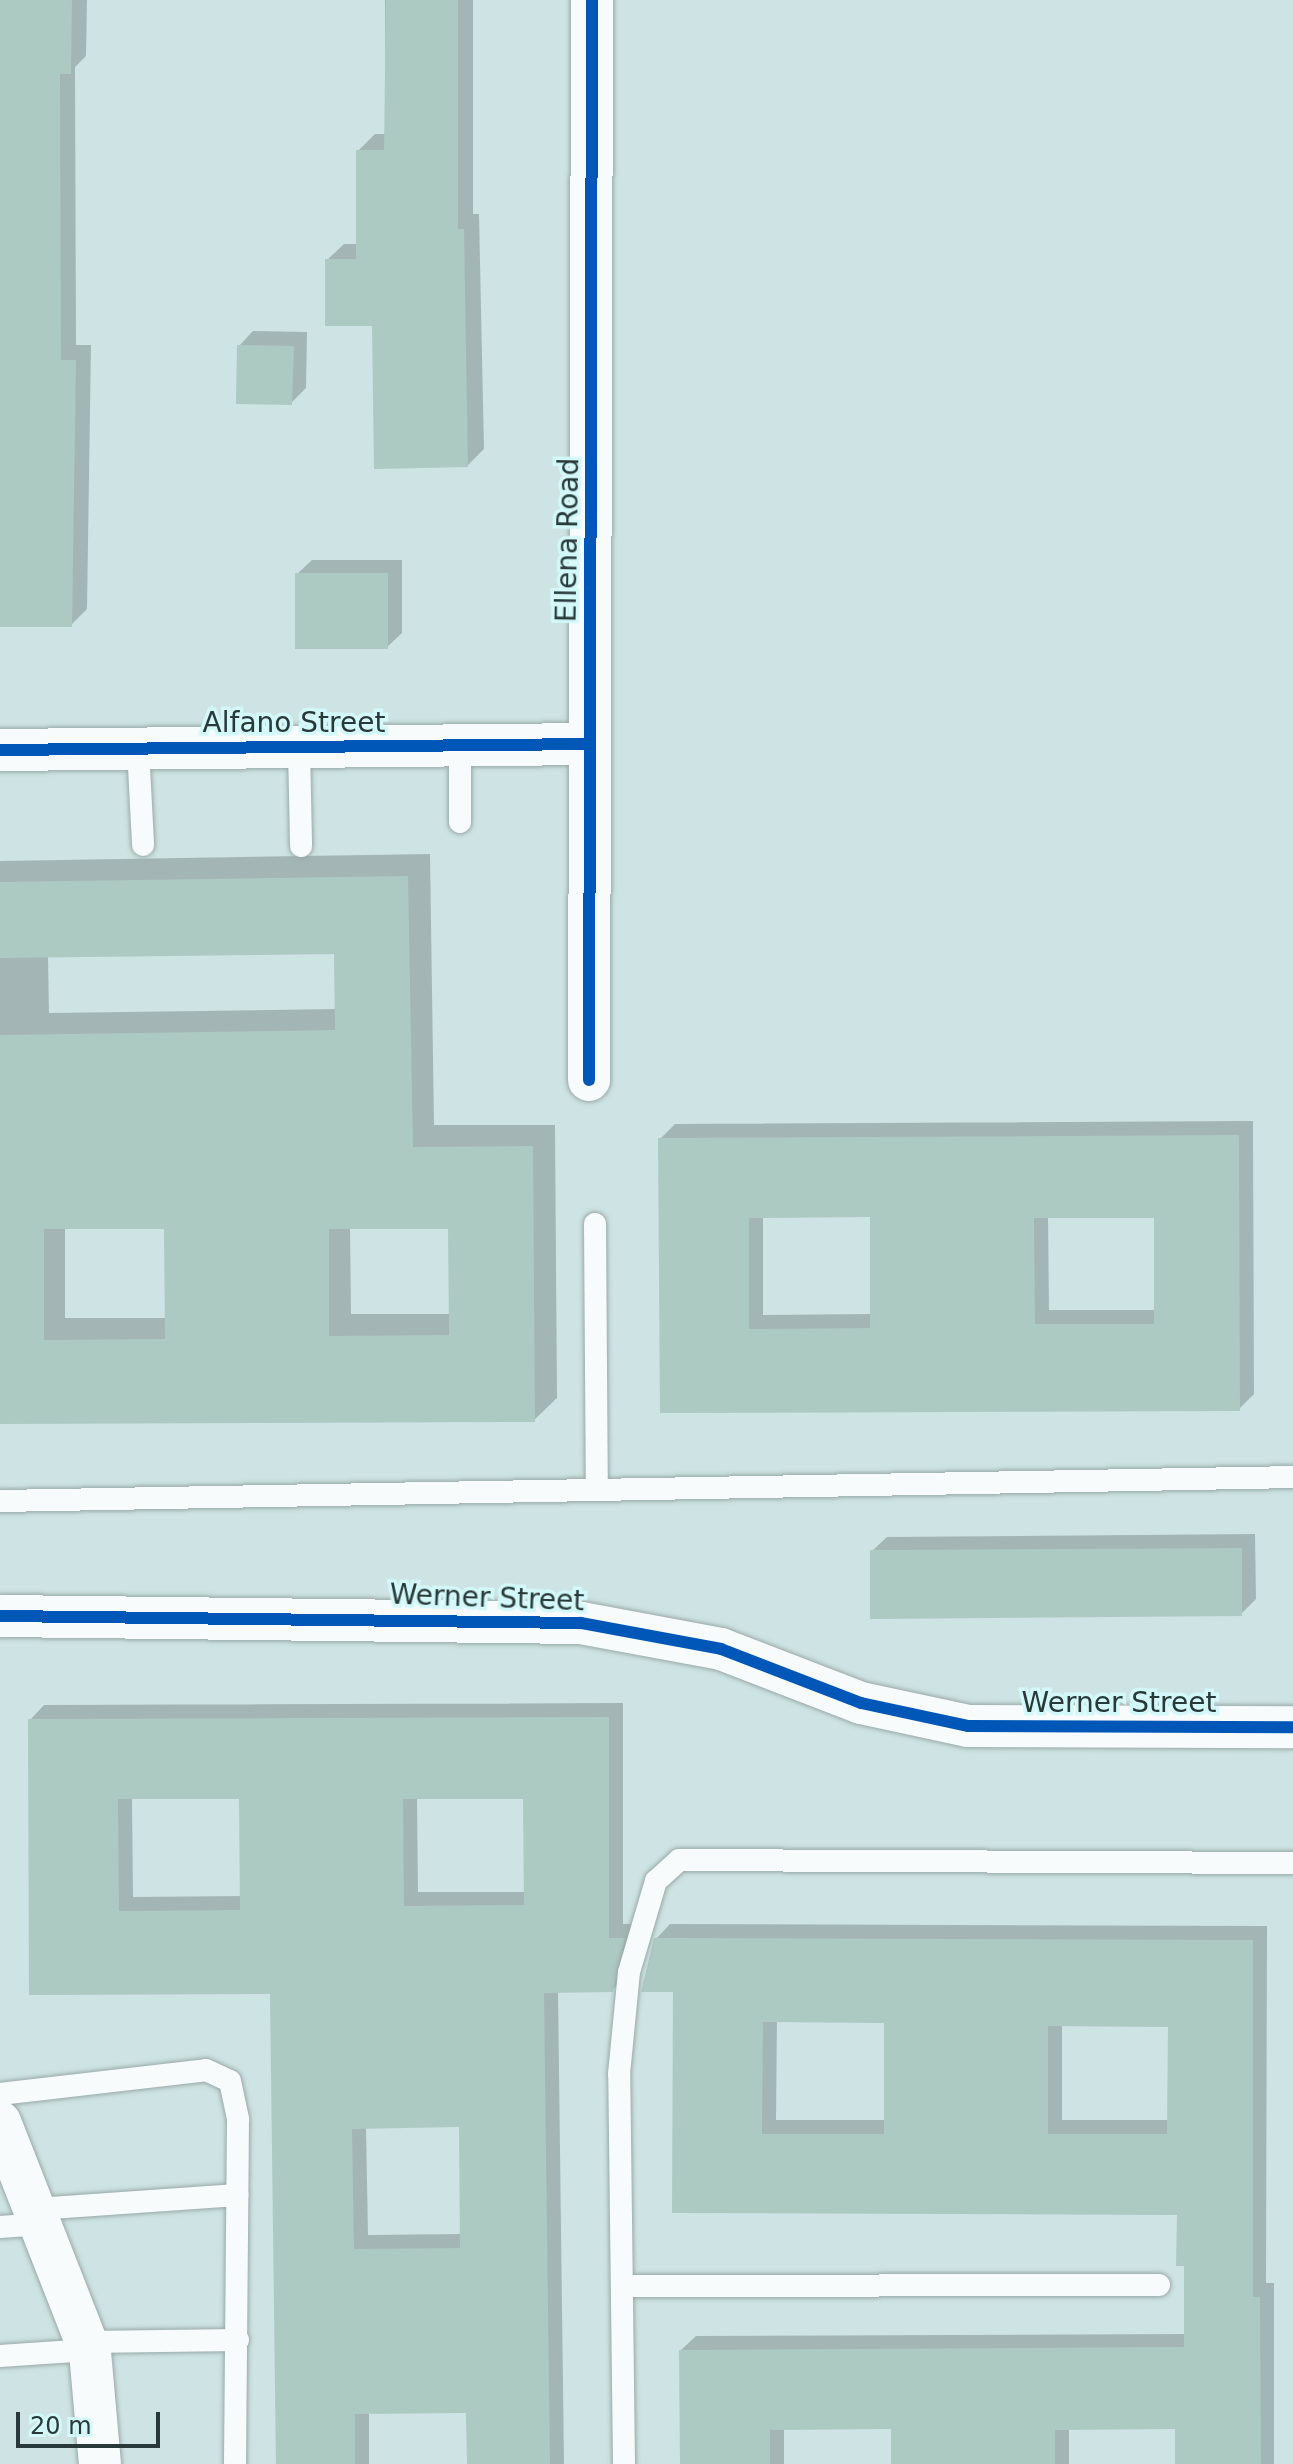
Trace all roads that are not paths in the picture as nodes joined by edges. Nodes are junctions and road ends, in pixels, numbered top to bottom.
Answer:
1 (592, 0) edge
2 (589, 744) junction
3 (460, 746) junction
4 (299, 747) junction
5 (138, 748) junction
6 (0, 750) edge
7 (460, 822) dead end
8 (143, 845) dead end
9 (301, 846) dead end
10 (589, 1080) dead end
11 (595, 1224) dead end
12 (1293, 1477) edge
13 (597, 1490) junction
14 (0, 1501) edge
15 (0, 1616) edge
16 (1293, 1727) edge
17 (1293, 1863) edge
18 (0, 2094) edge
19 (0, 2122) edge
20 (238, 2195) junction
21 (26, 2220) edge
22 (1159, 2285) dead end
23 (622, 2286) junction
24 (238, 2340) junction
25 (87, 2346) junction
26 (0, 2356) edge
27 (100, 2464) edge
28 (235, 2464) edge
29 (624, 2464) edge

1 - 2 street, Ellena Road
2 - 3 street, Alfano Street
2 - 10 street, Ellena Road
3 - 4 street, Alfano Street
3 - 7 lane
4 - 5 street, Alfano Street
4 - 9 lane
5 - 6 street, Alfano Street
5 - 8 lane
11 - 13 lane
12 - 13 lane
13 - 14 lane
15 - 16 street, Werner Street
17 - 23 lane
18 - 20 lane
19 - 21 street
20 - 21 lane
20 - 24 lane
21 - 25 street
22 - 23 lane
23 - 29 lane
24 - 25 lane
24 - 28 lane
25 - 26 lane
25 - 27 street

